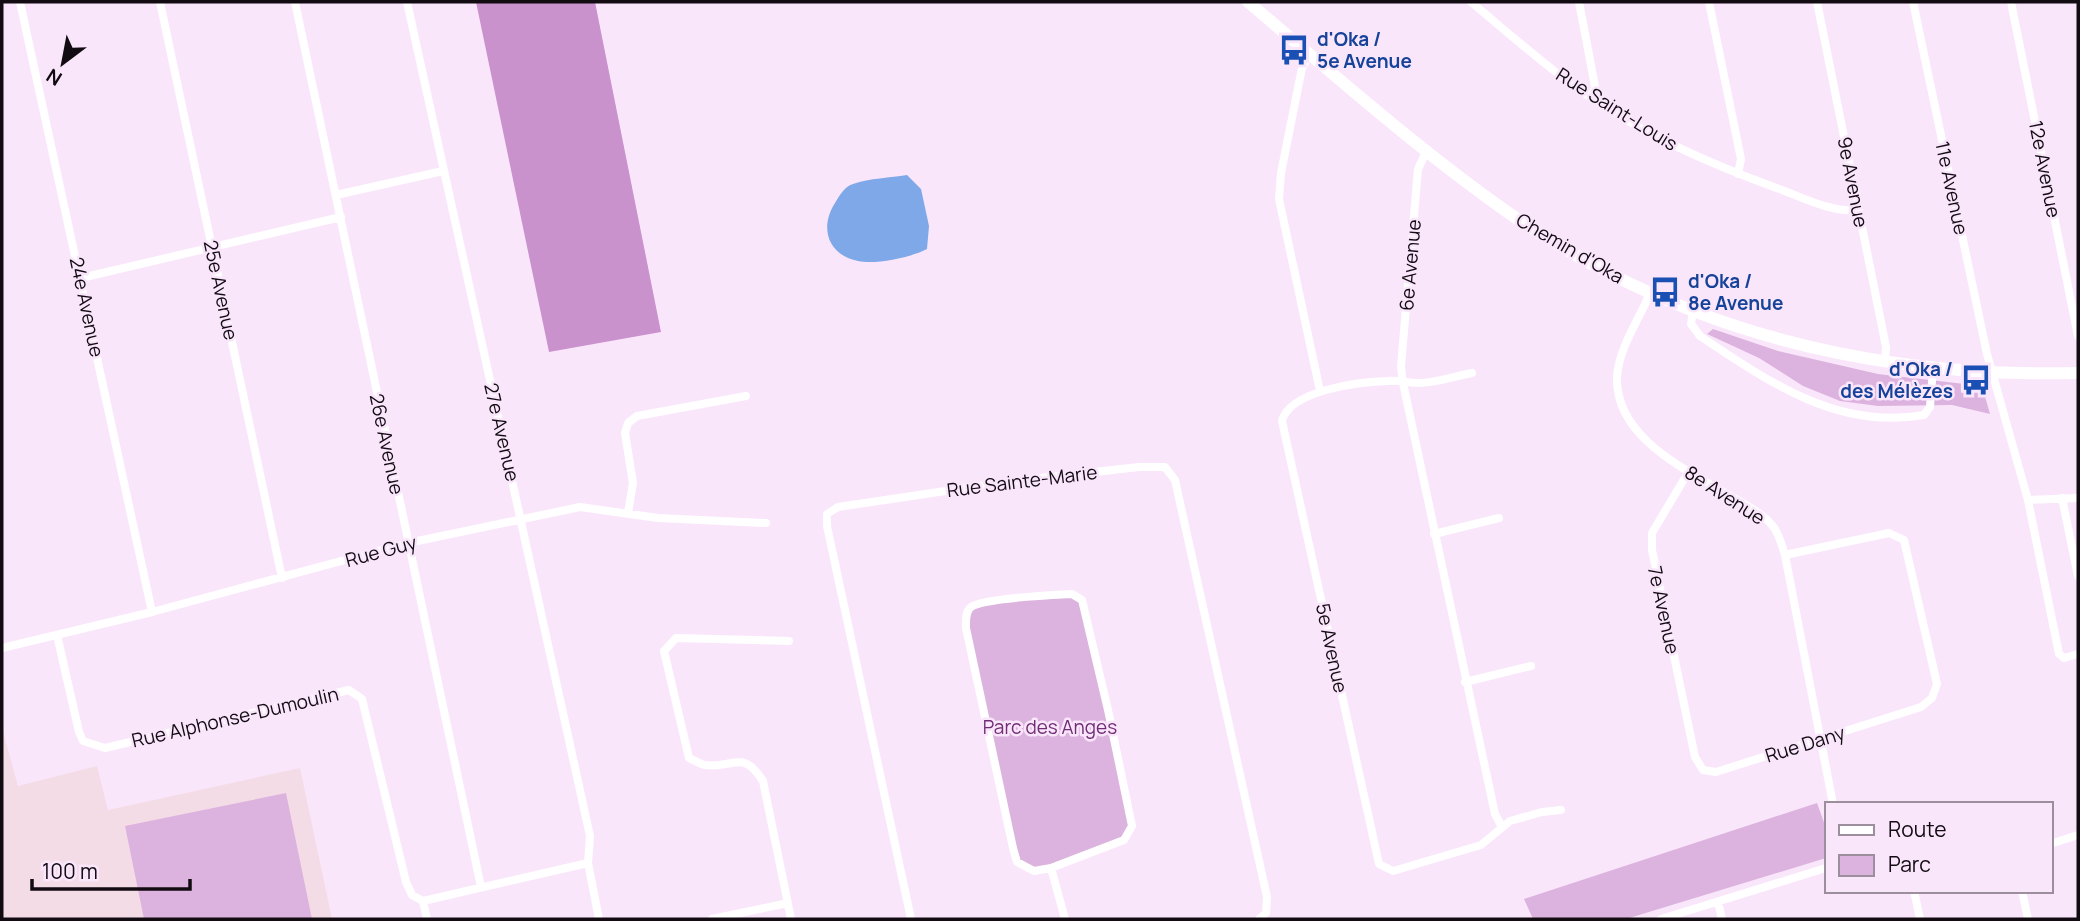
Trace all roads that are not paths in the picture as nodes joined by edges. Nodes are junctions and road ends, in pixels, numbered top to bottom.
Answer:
1 (20, 2) edge
2 (160, 2) edge
3 (295, 2) edge
4 (407, 2) edge
5 (1248, 2) edge
6 (1471, 2) edge
7 (1579, 2) edge
8 (1709, 2) edge
9 (1816, 2) edge
10 (1913, 2) edge
11 (2011, 2) edge
12 (1310, 53) junction
13 (1591, 97) junction
14 (1427, 150) junction
15 (443, 171) junction
16 (1738, 174) junction
17 (336, 195) junction
18 (1859, 210) junction
19 (341, 217) junction
20 (212, 247) junction
21 (81, 278) junction
22 (1650, 293) junction
23 (1693, 311) junction
24 (2078, 336) edge
25 (1885, 362) junction
26 (1933, 369) junction
27 (1472, 373) dead end
28 (1992, 373) junction
29 (2078, 373) edge
30 (1402, 383) junction
31 (1320, 391) junction
32 (746, 396) dead end
33 (1689, 471) junction
34 (2062, 498) junction
35 (2078, 498) edge
36 (2028, 500) junction
37 (628, 513) junction
38 (1499, 518) dead end
39 (521, 519) junction
40 (766, 523) dead end
41 (1434, 534) junction
42 (408, 543) junction
43 (1785, 555) junction
44 (2078, 576) edge
45 (282, 578) junction
46 (152, 612) junction
47 (57, 635) junction
48 (789, 641) dead end
49 (2, 648) edge
50 (2078, 654) edge
51 (1531, 666) dead end
52 (1465, 682) junction
53 (1820, 740) junction
54 (1695, 757) joint
55 (1833, 802) edge
56 (1561, 810) dead end
57 (1502, 827) junction
58 (2078, 835) edge
59 (2052, 843) edge
60 (588, 863) junction
61 (1051, 868) junction
62 (1825, 868) edge
63 (481, 887) junction
64 (1914, 893) edge
65 (2022, 893) edge
66 (423, 901) junction
67 (1718, 902) junction
68 (788, 904) junction
69 (427, 919) edge
70 (599, 919) edge
71 (712, 919) edge
72 (791, 919) edge
73 (911, 919) edge
74 (1065, 919) edge
75 (1259, 919) edge
76 (1661, 919) edge
77 (1722, 919) edge
78 (1920, 919) edge
79 (2028, 919) edge

1 - 21 street, 24e Avenue
2 - 20 street, 25e Avenue
3 - 17 street, 26e Avenue
4 - 15 street, 27e Avenue
5 - 12 main road, Chemin d'Oka
6 - 13 street, Rue Saint-Louis
7 - 13 street
8 - 16 street
9 - 18 street, 9e Avenue
10 - 28 street, 11e Avenue
11 - 24 street, 12e Avenue
12 - 14 main road, Chemin d'Oka
12 - 31 street
13 - 16 street, Rue Saint-Louis
14 - 22 main road, Chemin d'Oka
14 - 30 street, 6e Avenue
15 - 17 street
15 - 39 street, 27e Avenue
16 - 18 street, Rue Saint-Louis
17 - 19 street, 26e Avenue
18 - 25 street, 9e Avenue
19 - 20 street
19 - 42 street, 26e Avenue
20 - 21 street
20 - 45 street, 25e Avenue
21 - 46 street, 24e Avenue
22 - 23 main road, Chemin d'Oka
22 - 33 street, 8e Avenue
23 - 25 main road, Chemin d'Oka
23 - 26 street
25 - 26 main road, Chemin d'Oka
26 - 28 main road, Chemin d'Oka
27 - 30 street
28 - 29 main road, Chemin d'Oka
28 - 36 street, 11e Avenue
30 - 31 street
30 - 41 street, 6e Avenue
31 - 57 street, 5e Avenue
32 - 37 street
33 - 43 street, 8e Avenue
33 - 54 street, 7e Avenue
34 - 35 street
34 - 36 street
34 - 44 street
36 - 50 street, 11e Avenue
37 - 39 street, Rue Guy
37 - 40 street, Rue Guy
38 - 41 street
39 - 42 street, Rue Guy
39 - 60 street, 27e Avenue
41 - 52 street, 6e Avenue
42 - 45 street, Rue Guy
42 - 63 street, 26e Avenue
43 - 53 street, 8e Avenue
43 - 53 street, Rue Dany
45 - 46 street, Rue Guy
46 - 47 street, Rue Guy
47 - 49 street, Rue Guy
47 - 66 street, Rue Alphonse-Dumoulin
48 - 68 street
51 - 52 street
52 - 57 street, 6e Avenue
53 - 54 street, Rue Dany
53 - 55 street, 8e Avenue
56 - 57 street
58 - 59 street
60 - 63 street
60 - 70 street, 27e Avenue
61 - 61 street
61 - 74 street
62 - 67 street
63 - 66 street
64 - 78 street
65 - 79 street
66 - 69 street
67 - 76 street
67 - 77 street
68 - 71 street
68 - 72 street
73 - 75 street, Rue Sainte-Marie

